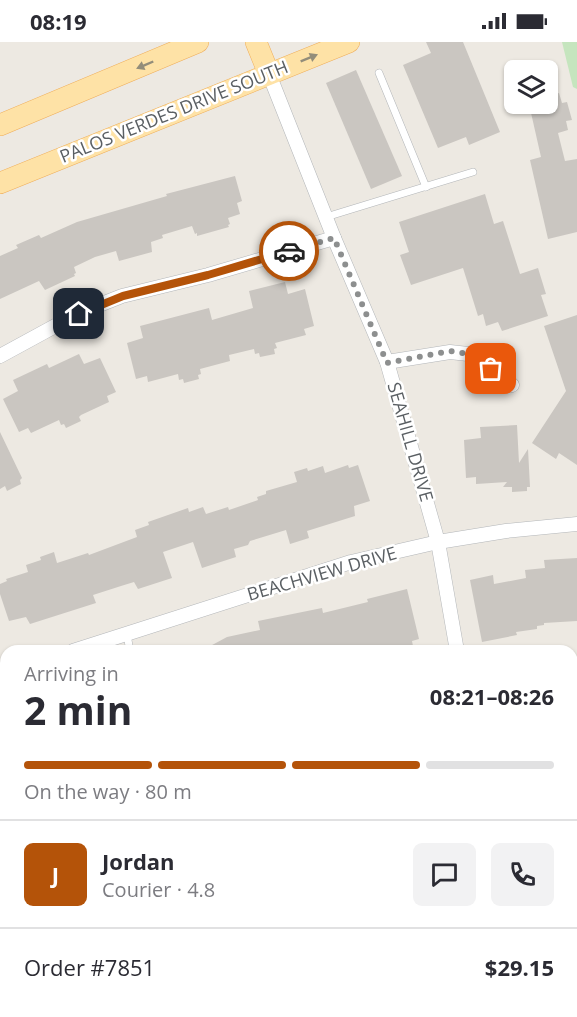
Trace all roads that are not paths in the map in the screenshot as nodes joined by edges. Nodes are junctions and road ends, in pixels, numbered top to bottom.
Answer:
1 (198, 42) edge
2 (256, 42) edge
3 (349, 42) edge
4 (379, 73) dead end
5 (269, 74) junction
6 (0, 125) edge
7 (473, 172) dead end
8 (0, 183) edge
9 (426, 187) junction
10 (326, 217) junction
11 (334, 238) junction
12 (0, 356) edge
13 (387, 363) junction
14 (512, 385) dead end
15 (577, 524) edge
16 (438, 542) junction
17 (127, 635) junction
18 (93, 645) edge
19 (129, 645) edge
20 (456, 645) edge

1 -> 6 main road
2 - 5 main road
5 -> 3 main road, PALOS VERDES DRIVE SOUTH
4 - 9 lane
5 - 8 main road, PALOS VERDES DRIVE SOUTH
5 - 10 street, SEAHILL DRIVE
7 - 9 lane
9 - 10 lane
10 - 11 street, SEAHILL DRIVE
11 - 12 street
11 - 13 street, SEAHILL DRIVE
13 - 14 street
13 - 16 street, SEAHILL DRIVE
15 - 16 street, BEACHVIEW DRIVE
16 - 17 street, BEACHVIEW DRIVE
16 - 20 street, SEAHILL DRIVE
17 - 18 street, BEACHVIEW DRIVE
17 - 19 lane

